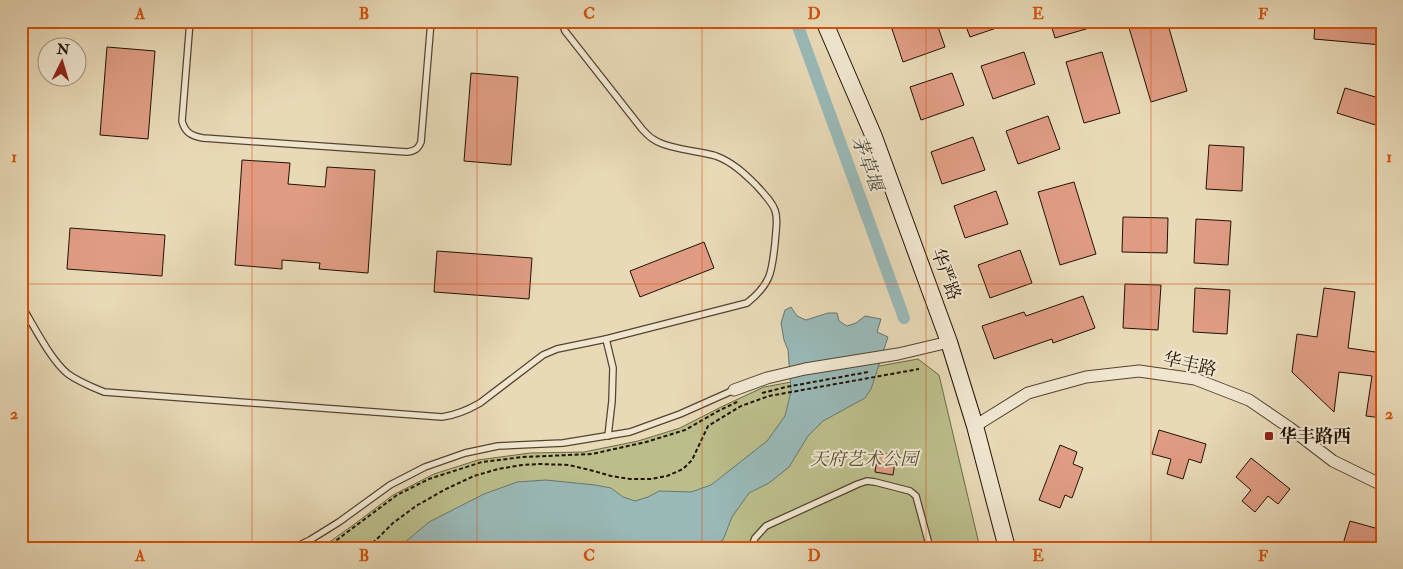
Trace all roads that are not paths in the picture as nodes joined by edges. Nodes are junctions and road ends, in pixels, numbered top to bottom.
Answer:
1 (190, 21) edge
2 (431, 21) edge
3 (561, 21) edge
4 (824, 21) edge
5 (21, 305) edge
6 (606, 339) junction
7 (949, 342) junction
8 (734, 390) joint
9 (975, 426) junction
10 (608, 436) junction
11 (1382, 484) edge
12 (293, 548) edge
13 (751, 548) edge
14 (930, 548) edge
15 (1007, 548) edge

1 - 2 lane
3 - 6 lane
4 - 7 street, 华严路
5 - 6 lane
6 - 10 lane
7 - 8 street
7 - 9 street, 华严路
8 - 10 lane
9 - 11 street, 华丰路
9 - 15 street, 华严路
10 - 12 lane
13 - 14 lane

